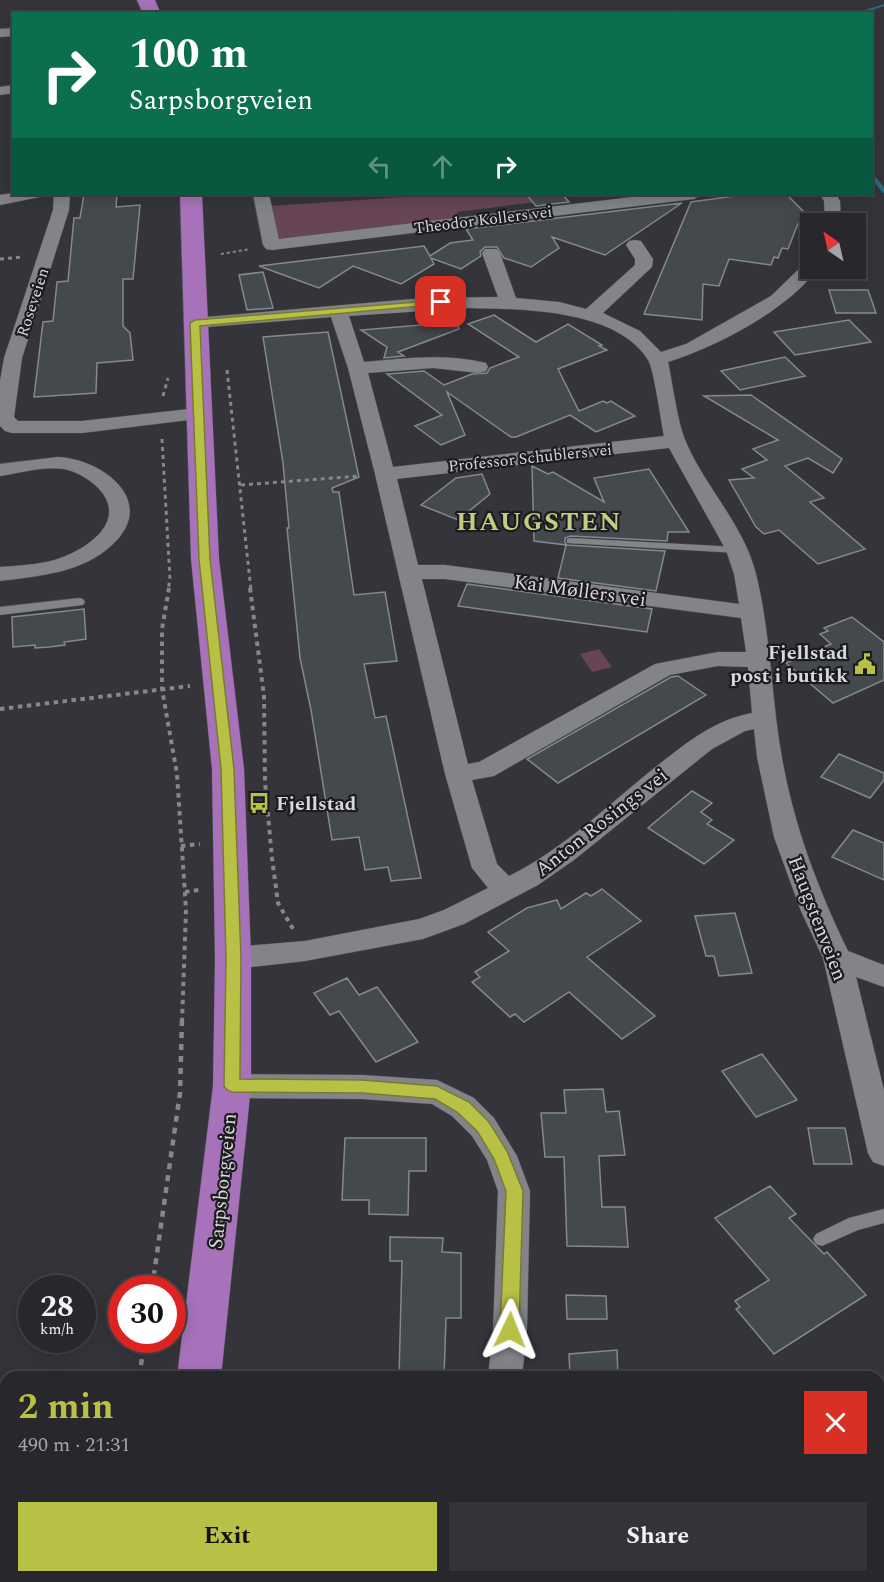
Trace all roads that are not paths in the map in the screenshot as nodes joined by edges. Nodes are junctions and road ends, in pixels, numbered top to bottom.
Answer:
1 (28, 195) edge
2 (62, 195) edge
3 (191, 195) edge
4 (261, 195) edge
5 (686, 195) edge
6 (829, 195) edge
7 (0, 200) edge
8 (833, 213) edge
9 (635, 245) dead end
10 (491, 253) dead end
11 (800, 278) edge
12 (509, 303) junction
13 (338, 310) junction
14 (590, 315) junction
15 (195, 323) junction
16 (658, 358) junction
17 (7, 359) edge
18 (479, 367) dead end
19 (357, 368) junction
20 (198, 422) junction
21 (6, 427) edge
22 (74, 428) junction
23 (675, 441) junction
24 (64, 463) junction
25 (0, 470) edge
26 (385, 474) junction
27 (572, 542) dead end
28 (737, 550) junction
29 (408, 572) junction
30 (0, 574) edge
31 (80, 602) dead end
32 (0, 611) edge
33 (752, 613) junction
34 (759, 660) junction
35 (766, 718) junction
36 (458, 774) junction
37 (506, 890) junction
38 (233, 958) junction
39 (837, 958) junction
40 (884, 976) edge
41 (232, 1086) junction
42 (884, 1153) edge
43 (884, 1216) edge
44 (822, 1239) dead end
45 (200, 1371) edge
46 (506, 1371) edge

1 - 7 street
2 - 17 street, Roseveien
3 - 15 highway, Sarpsborgveien
4 - 5 street, Theodor Kollers vei
6 - 8 street
9 - 14 street
10 - 12 street
11 - 16 street
12 - 13 street
12 - 14 street
13 - 15 street
13 - 19 street
14 - 16 street
15 - 20 highway, Sarpsborgveien
16 - 23 street
17 - 21 street, Roseveien
18 - 19 street
19 - 26 street
20 - 22 street, Roseveien
20 - 38 highway, Sarpsborgveien
21 - 22 street, Roseveien
22 - 24 street
23 - 26 street, Professor Schublers vei
23 - 28 street
24 - 25 street
24 - 30 street
26 - 29 street
27 - 28 lane
28 - 33 street
29 - 33 street, Kai Møllers vei
29 - 36 street
31 - 32 lane
33 - 34 street
34 - 35 street
34 - 36 street
35 - 37 street, Anton Rosings vei
35 - 39 street, Haugstenveien
36 - 37 street
37 - 38 street, Anton Rosings vei
38 - 41 highway, Sarpsborgveien
39 - 40 street
39 - 42 street, Haugstenveien
41 - 45 highway, Sarpsborgveien
41 - 46 street
43 - 44 lane

